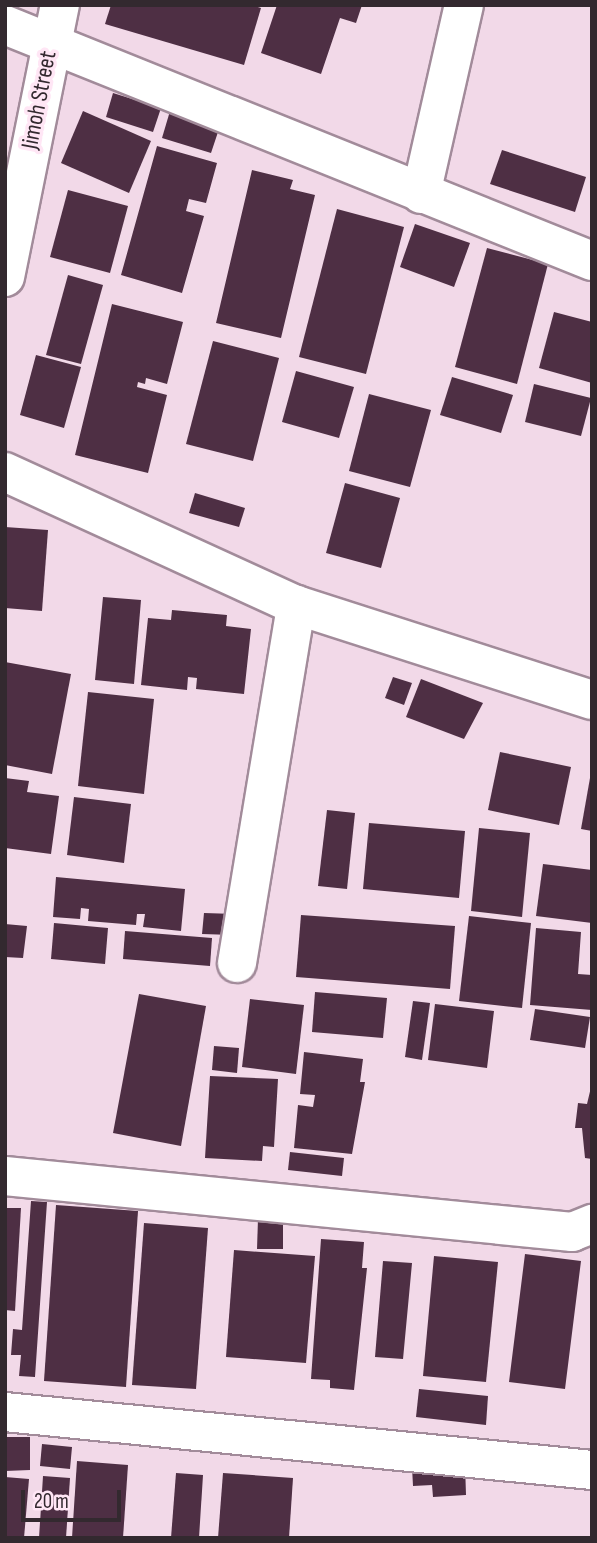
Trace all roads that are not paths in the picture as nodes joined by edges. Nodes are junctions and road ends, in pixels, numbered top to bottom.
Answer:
1 (60, 5) edge
2 (464, 5) edge
3 (5, 25) edge
4 (50, 43) junction
5 (421, 194) junction
6 (592, 261) edge
7 (5, 277) edge
8 (5, 472) edge
9 (296, 605) junction
10 (592, 699) edge
11 (237, 963) dead end
12 (5, 1176) edge
13 (592, 1224) edge
14 (5, 1412) edge
15 (592, 1470) edge

1 - 4 street, Jimoh Street
2 - 5 street
3 - 4 street
4 - 5 street
4 - 7 street, Jimoh Street
5 - 6 street
8 - 9 street
9 - 10 street
9 - 11 street
12 - 13 street
14 - 15 street

